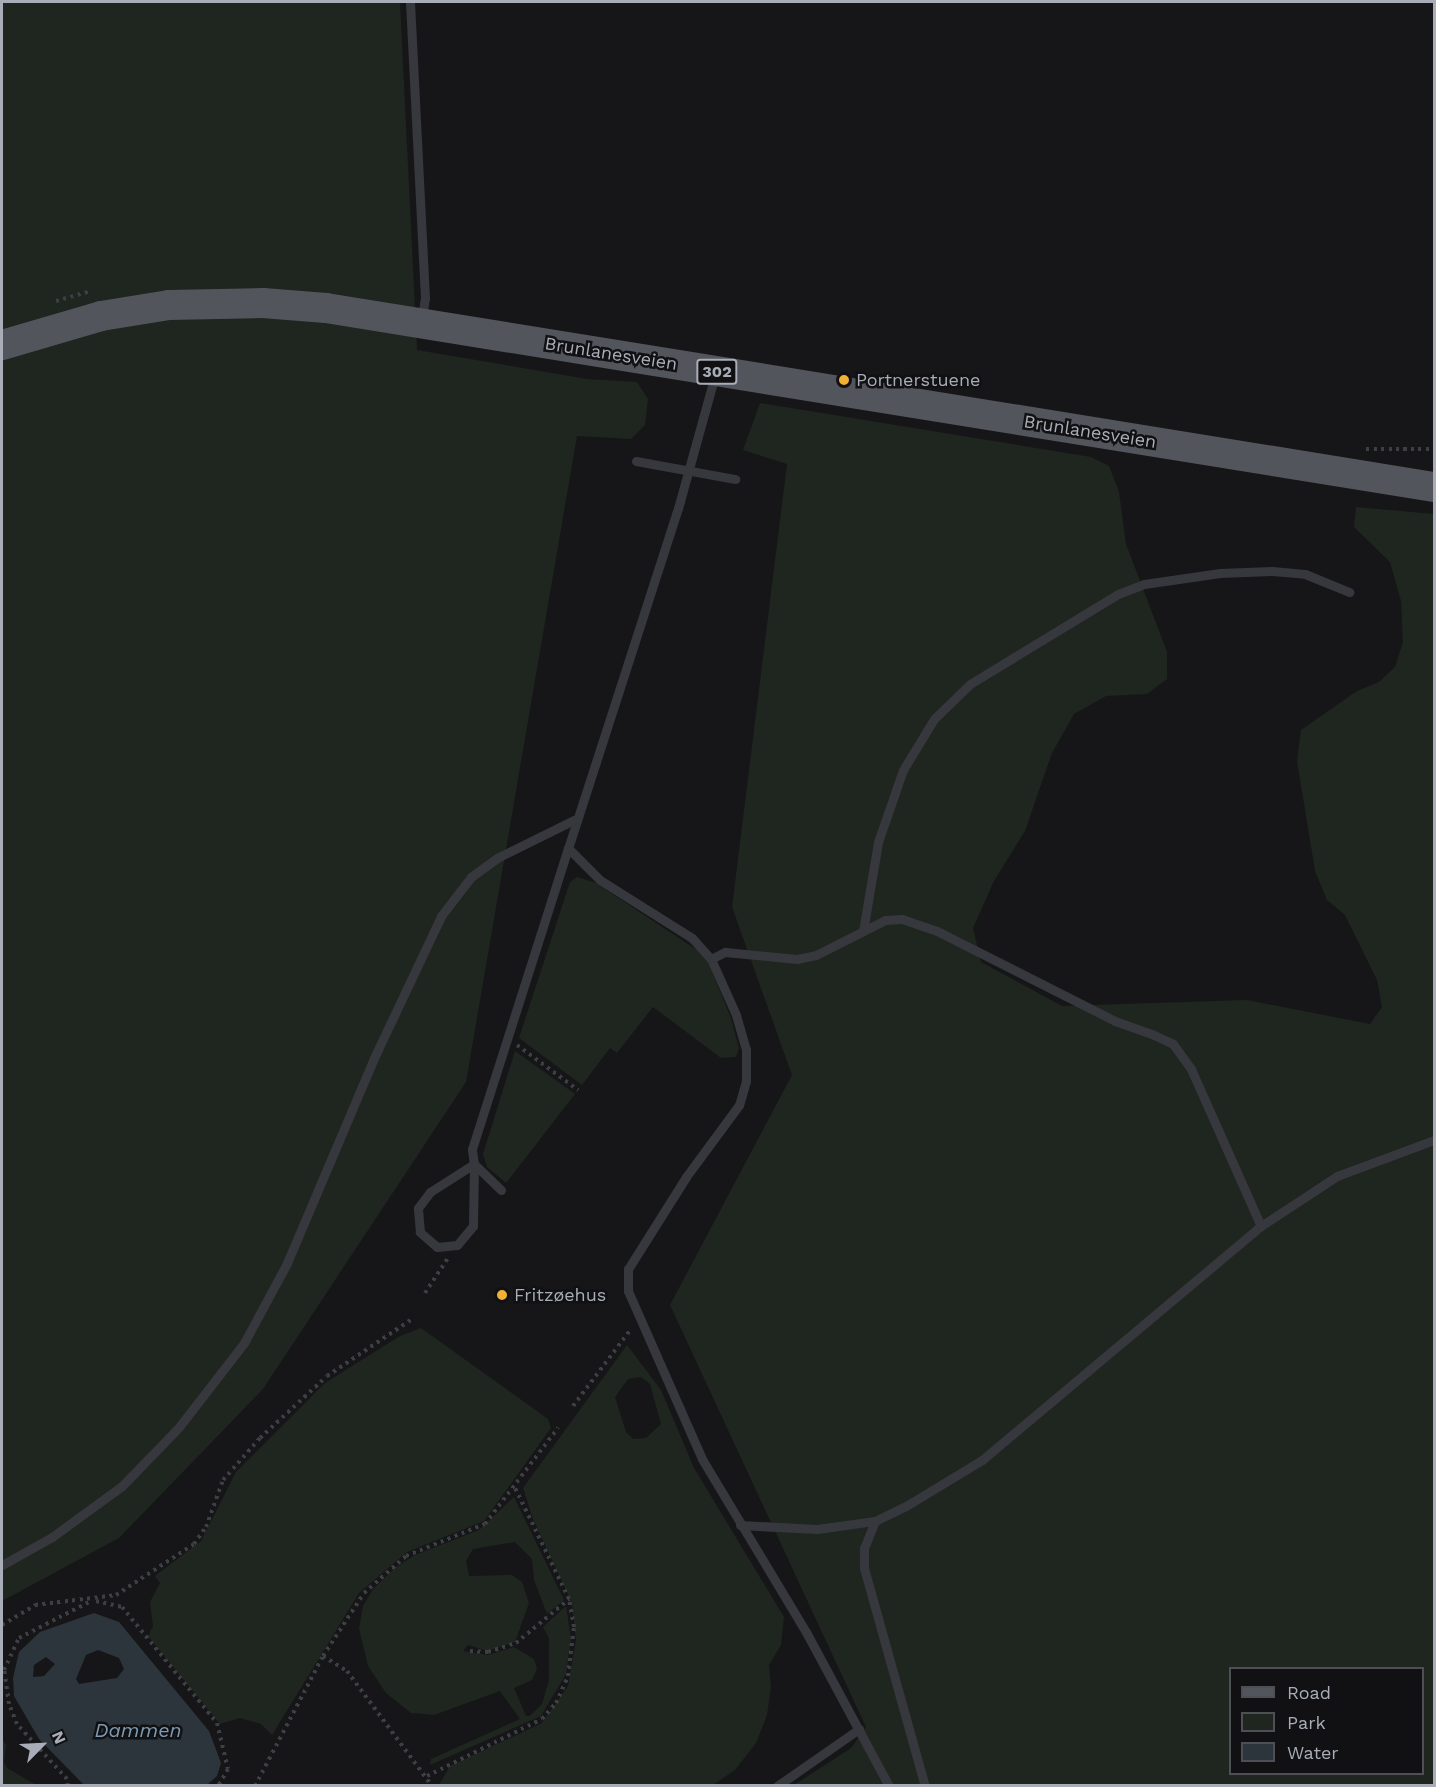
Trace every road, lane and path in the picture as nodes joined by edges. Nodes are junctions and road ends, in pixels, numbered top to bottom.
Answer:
1 (410, 2) edge
2 (422, 324) junction
3 (2, 345) edge
4 (716, 372) junction
5 (636, 461) dead end
6 (687, 470) junction
7 (735, 479) dead end
8 (1434, 487) edge
9 (1349, 592) dead end
10 (574, 820) junction
11 (568, 848) junction
12 (863, 931) junction
13 (711, 959) junction
14 (506, 1040) junction
15 (578, 1090) dead end
16 (1434, 1140) edge
17 (474, 1164) junction
18 (501, 1190) dead end
19 (1261, 1226) junction
20 (453, 1247) junction
21 (425, 1293) dead end
22 (639, 1318) junction
23 (412, 1319) dead end
24 (573, 1406) dead end
25 (558, 1428) dead end
26 (514, 1487) junction
27 (875, 1521) junction
28 (740, 1525) junction
29 (2, 1565) edge
30 (569, 1599) junction
31 (91, 1601) junction
32 (2, 1625) edge
33 (470, 1651) dead end
34 (323, 1656) junction
35 (858, 1729) junction
36 (427, 1776) junction
37 (68, 1785) edge
38 (218, 1785) edge
39 (255, 1785) edge
40 (432, 1785) edge
41 (777, 1785) edge
42 (889, 1785) edge
43 (926, 1785) edge

1 - 2 lane
2 - 3 main road, Brunlanesveien / 302
2 - 4 main road, Brunlanesveien / 302
4 - 6 lane
4 - 8 main road, Brunlanesveien / 302
5 - 6 lane
6 - 7 lane
6 - 10 lane
9 - 12 lane
10 - 11 lane
10 - 29 lane
11 - 13 lane
11 - 14 lane
12 - 13 lane
12 - 19 lane
13 - 22 lane
14 - 15 path
14 - 17 lane
16 - 19 lane
17 - 18 lane
17 - 20 lane
17 - 20 lane
19 - 27 lane
20 - 21 path
22 - 24 path
22 - 28 lane
23 - 31 path
25 - 26 path
26 - 30 path
26 - 34 path
27 - 28 lane
27 - 43 lane
28 - 35 lane
30 - 33 path
30 - 36 path
31 - 32 path
31 - 37 path
31 - 38 path
34 - 36 path
34 - 39 path
35 - 41 lane
35 - 42 lane
36 - 40 path

